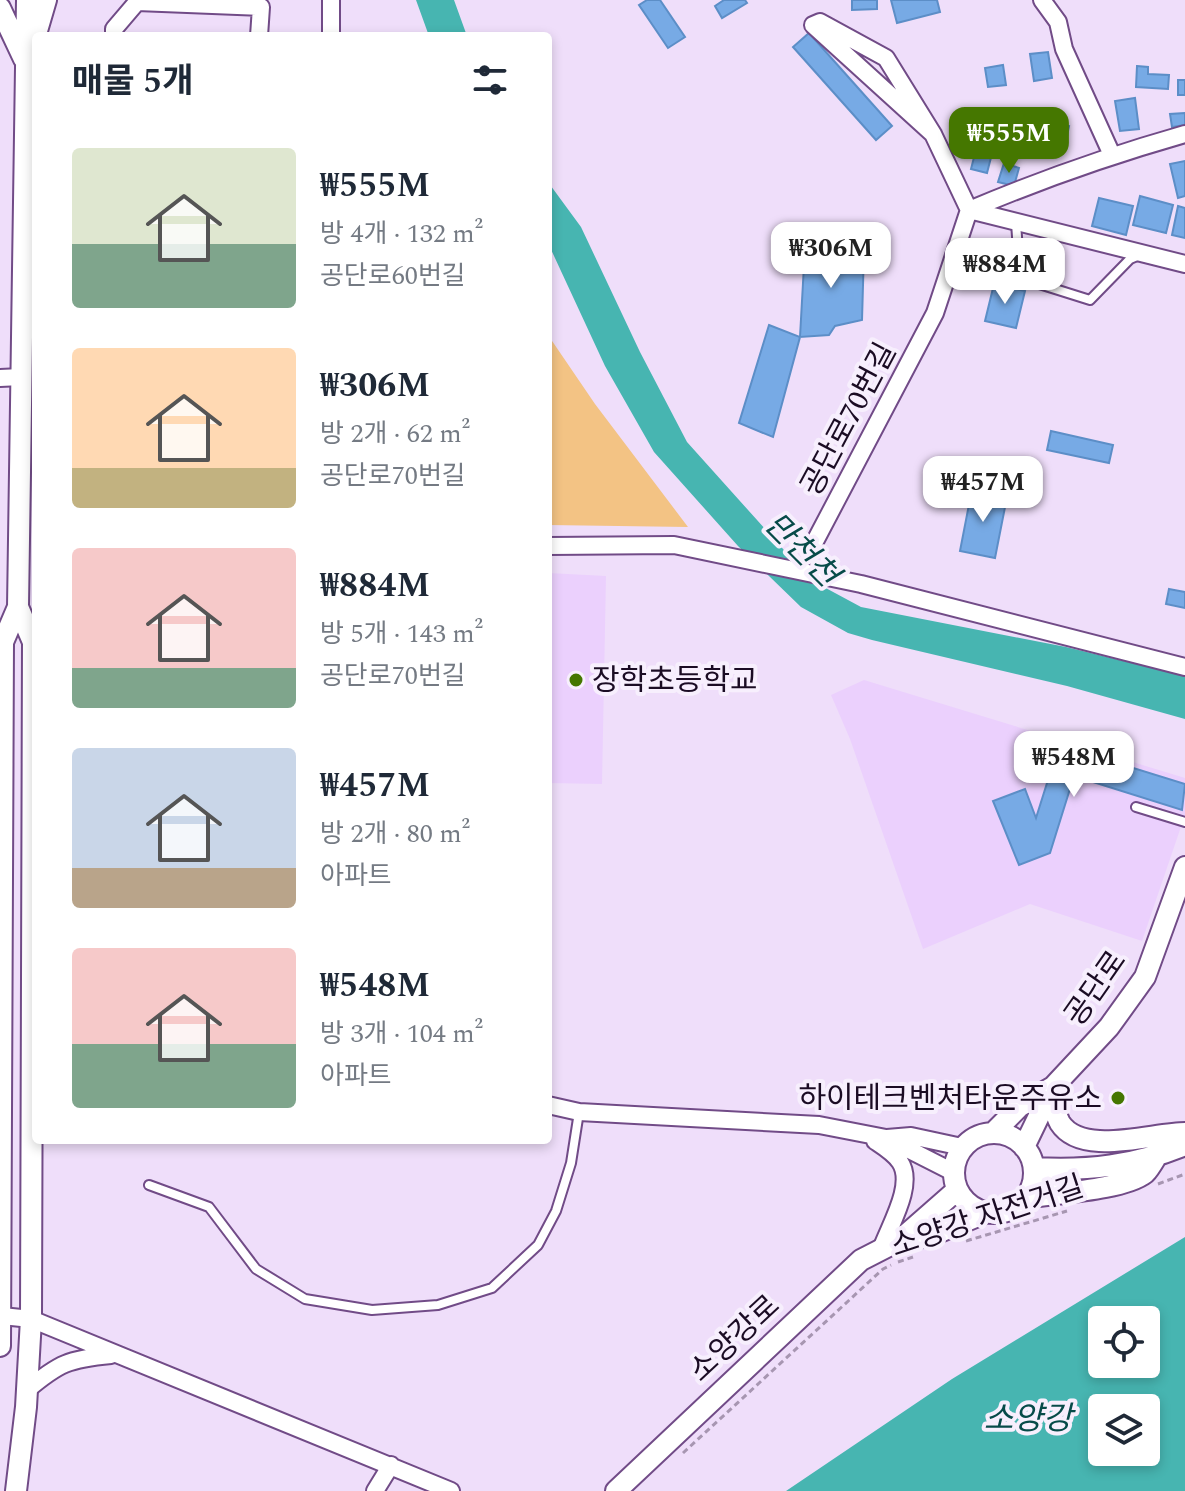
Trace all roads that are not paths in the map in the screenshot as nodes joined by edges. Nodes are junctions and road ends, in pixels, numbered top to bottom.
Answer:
1 (27, 0) edge
2 (46, 0) edge
3 (331, 0) edge
4 (1042, 0) edge
5 (0, 8) edge
6 (36, 32) edge
7 (114, 32) edge
8 (259, 32) edge
9 (331, 32) edge
10 (32, 45) edge
11 (26, 64) junction
12 (933, 134) junction
13 (1185, 134) edge
14 (1112, 155) junction
15 (969, 210) junction
16 (1016, 222) junction
17 (1142, 253) junction
18 (1185, 264) edge
19 (21, 377) junction
20 (0, 378) edge
21 (552, 546) edge
22 (812, 547) dead end
23 (27, 552) edge
24 (18, 607) junction
25 (32, 640) edge
26 (1185, 667) edge
27 (1136, 807) dead end
28 (1185, 822) edge
29 (1185, 867) edge
30 (32, 980) edge
31 (1053, 1087) junction
32 (552, 1106) edge
33 (579, 1112) junction
34 (993, 1133) junction
35 (1185, 1133) edge
36 (868, 1135) junction
37 (886, 1138) junction
38 (1185, 1145) edge
39 (962, 1147) junction
40 (1024, 1147) junction
41 (1156, 1157) junction
42 (1034, 1168) junction
43 (955, 1181) junction
44 (149, 1185) dead end
45 (1026, 1198) junction
46 (985, 1213) junction
47 (891, 1243) junction
48 (2, 1316) edge
49 (31, 1319) junction
50 (0, 1346) edge
51 (113, 1355) junction
52 (27, 1390) junction
53 (391, 1465) junction
54 (16, 1491) edge
55 (375, 1491) edge
56 (451, 1491) edge
57 (616, 1491) edge

1 - 11 street
2 - 6 street
3 - 9 street
4 - 14 street
5 - 11 street
7 - 8 street
10 - 11 street
11 - 19 street
12 - 12 street
12 - 15 street
13 - 14 street
14 - 15 street
15 - 16 street
15 - 22 street, 공단로70번길
16 - 17 street
16 - 17 lane
17 - 18 street
19 - 20 street
19 - 23 street
21 - 26 street
23 - 24 street
24 - 25 street
24 - 48 street
27 - 28 lane
29 - 31 street, 공단로
30 - 49 street
31 - 34 street, 공단로
31 - 35 street
31 - 40 street, 공단로
32 - 33 street
33 - 36 street
33 - 44 lane
34 - 39 street
34 - 40 street
36 - 37 street
36 - 47 street
37 - 39 street
37 - 43 street
38 - 41 street
39 - 43 street
40 - 42 street
41 - 42 street
41 - 45 street
42 - 45 street
43 - 46 street
43 - 47 street, 소양강로
45 - 46 street
46 - 47 street, 소양강로
47 - 57 street, 소양강로
48 - 49 street
48 - 50 street
49 - 51 street
49 - 52 street
51 - 52 street
51 - 53 street
52 - 54 street
53 - 55 street
53 - 56 street

